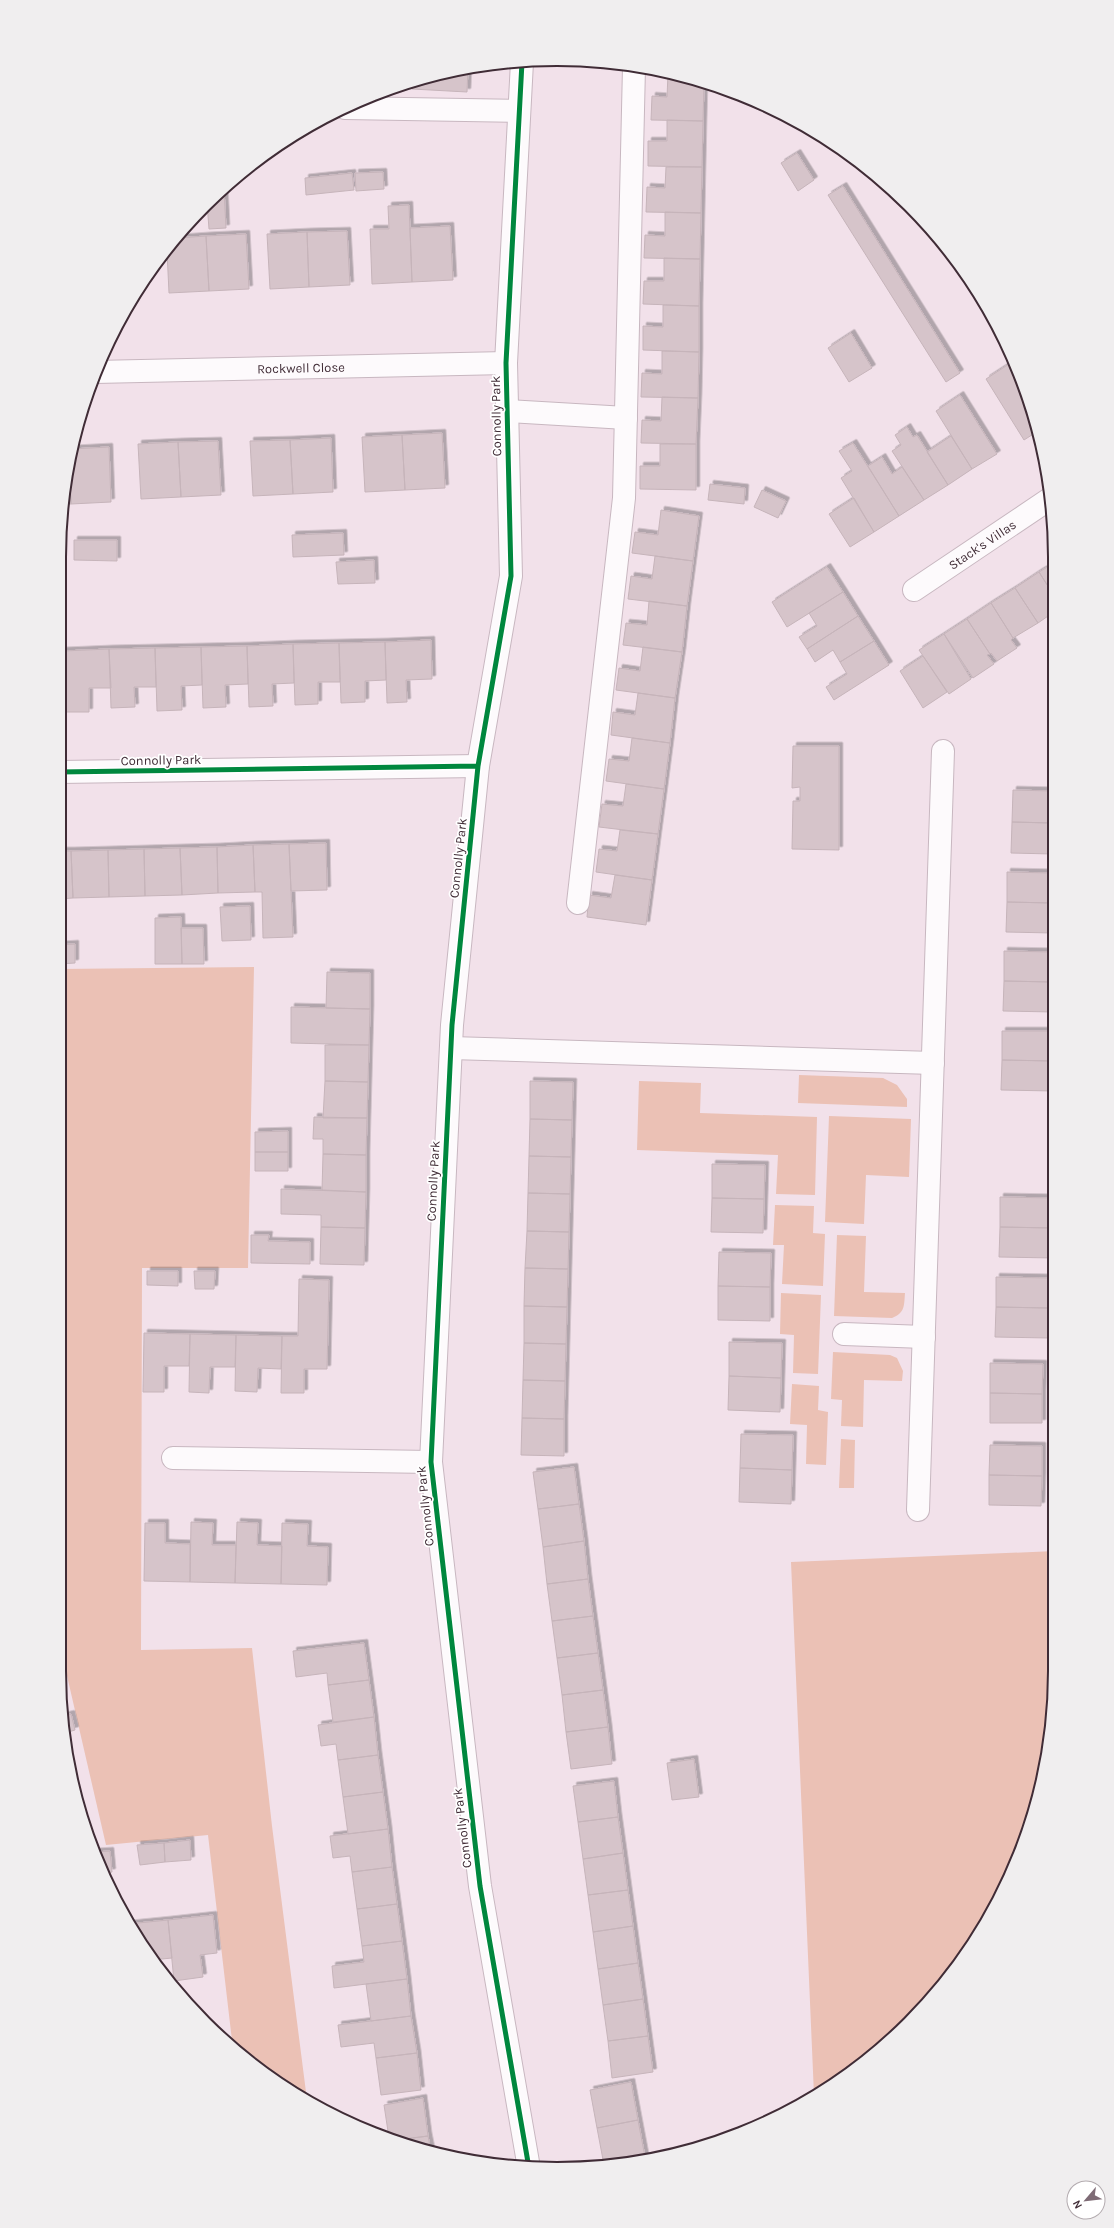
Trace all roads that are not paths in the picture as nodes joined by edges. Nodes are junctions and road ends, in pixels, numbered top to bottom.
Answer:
1 (522, 67) edge
2 (634, 72) edge
3 (358, 108) edge
4 (519, 111) junction
5 (506, 363) junction
6 (102, 372) edge
7 (507, 411) junction
8 (626, 418) junction
9 (1045, 502) edge
10 (914, 590) dead end
11 (943, 751) dead end
12 (478, 766) junction
13 (66, 772) edge
14 (578, 902) dead end
15 (451, 1048) junction
16 (933, 1063) junction
17 (844, 1334) dead end
18 (924, 1337) junction
19 (173, 1458) dead end
20 (431, 1462) junction
21 (918, 1510) dead end
22 (528, 2161) edge

1 - 4 street, Connolly Park
2 - 8 street
3 - 4 street
4 - 5 street, Connolly Park
5 - 6 street, Rockwell Close
5 - 7 street, Connolly Park
7 - 8 street
7 - 12 street, Connolly Park
8 - 14 street
9 - 10 street, Stack's Villas
11 - 16 street
12 - 13 street, Connolly Park
12 - 15 street, Connolly Park
15 - 16 street
15 - 20 street, Connolly Park
16 - 18 street
17 - 18 street
18 - 21 street
19 - 20 street, Connolly Park
20 - 22 street, Connolly Park

